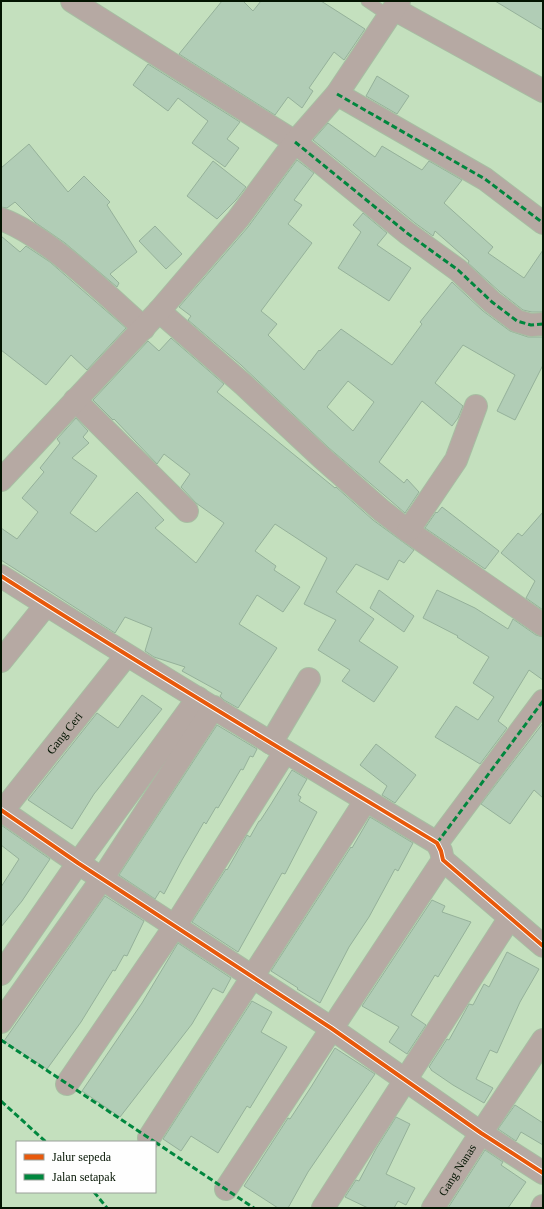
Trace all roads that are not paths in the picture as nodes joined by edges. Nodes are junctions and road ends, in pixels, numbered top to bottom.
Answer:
1 (72, 1) edge
2 (367, 1) edge
3 (394, 9) edge
4 (543, 91) edge
5 (337, 94) junction
6 (295, 142) junction
7 (541, 218) edge
8 (1, 220) edge
9 (159, 311) junction
10 (543, 324) edge
11 (144, 328) junction
12 (75, 400) junction
13 (476, 406) dead end
14 (1, 480) edge
15 (187, 511) dead end
16 (408, 531) junction
17 (1, 576) edge
18 (46, 605) junction
19 (543, 625) edge
20 (126, 656) junction
21 (1, 661) edge
22 (309, 679) dead end
23 (543, 701) edge
24 (206, 703) junction
25 (278, 747) junction
26 (366, 800) junction
27 (1, 811) edge
28 (440, 852) junction
29 (78, 863) junction
30 (102, 879) junction
31 (509, 919) junction
32 (175, 926) junction
33 (27, 937) junction
34 (543, 946) edge
35 (49, 953) junction
36 (1, 974) edge
37 (252, 978) junction
38 (1, 1022) edge
39 (331, 1028) junction
40 (543, 1040) edge
41 (404, 1080) junction
42 (67, 1084) dead end
43 (481, 1132) junction
44 (149, 1138) dead end
45 (543, 1173) edge
46 (226, 1189) dead end
47 (323, 1208) edge
48 (433, 1208) edge

1 - 6 street
2 - 3 lane
3 - 4 street
3 - 5 street
5 - 6 street
5 - 7 street
6 - 9 street
6 - 10 street
8 - 11 street
9 - 11 street
9 - 16 street
11 - 12 street
12 - 14 street
12 - 15 street
13 - 16 street
16 - 19 street
17 - 18 street
18 - 20 street
18 - 21 street
20 - 24 street
20 - 27 street, Gang Ceri
22 - 25 street
23 - 28 street
24 - 25 street
24 - 29 street
24 - 30 street
25 - 26 street
25 - 32 street
26 - 28 street
26 - 37 street
27 - 29 street
28 - 31 street
28 - 39 street
29 - 30 street
29 - 33 street
30 - 32 street
30 - 35 street
31 - 34 street
31 - 41 street
32 - 37 street
32 - 42 street
33 - 35 street
33 - 36 street
35 - 38 street
37 - 39 street
37 - 44 street
39 - 41 street
39 - 46 street
40 - 43 street, Gang Nanas
41 - 43 street
41 - 47 street
43 - 45 street
43 - 48 street, Gang Nanas

